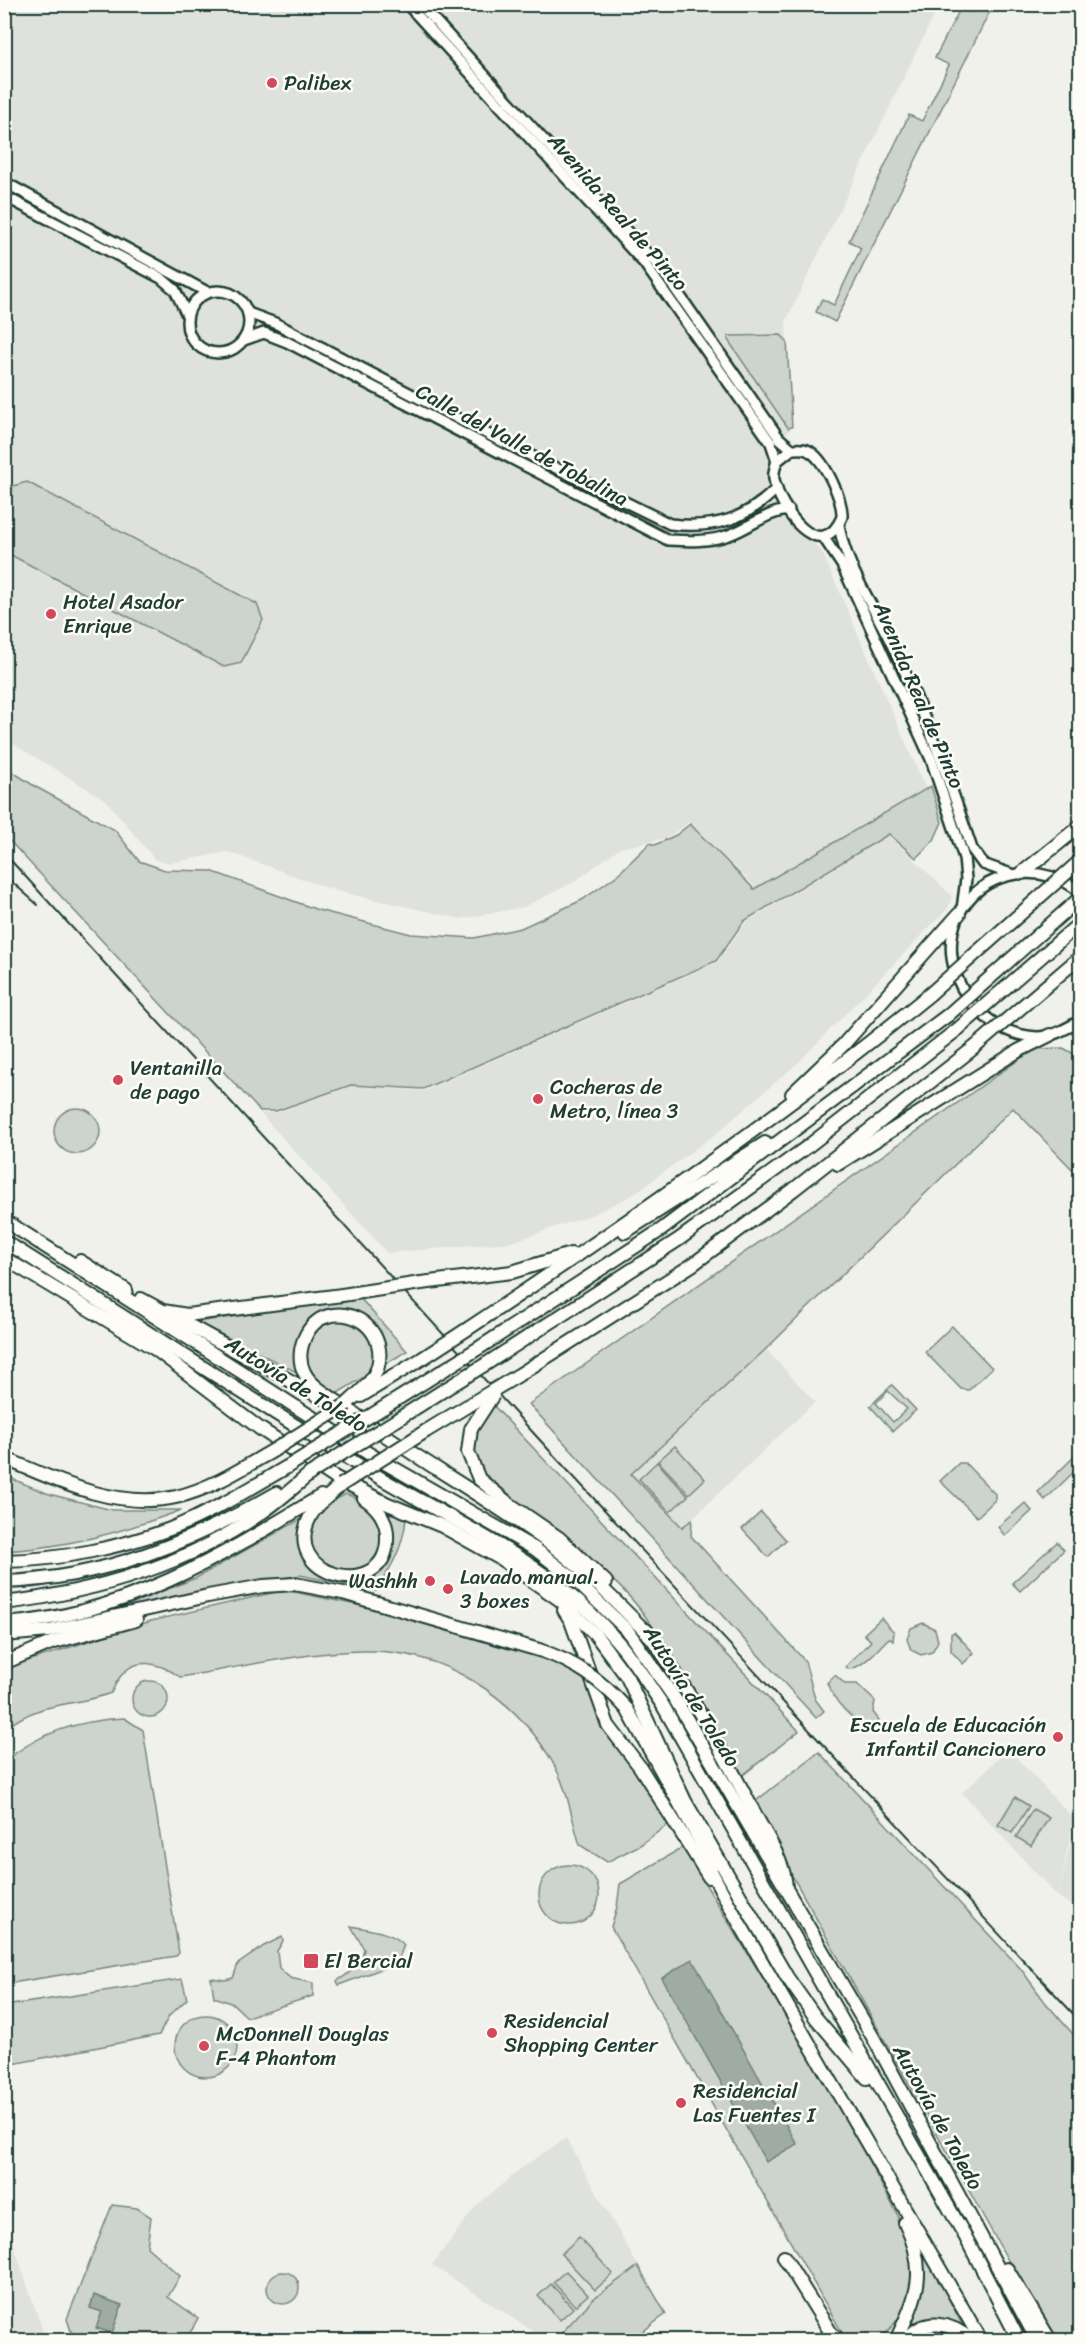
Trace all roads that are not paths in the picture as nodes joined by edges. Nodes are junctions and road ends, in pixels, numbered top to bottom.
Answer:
1 (407, 4) edge
2 (420, 4) edge
3 (4, 182) edge
4 (4, 196) edge
5 (207, 292) junction
6 (248, 313) junction
7 (187, 315) junction
8 (244, 340) junction
9 (792, 449) junction
10 (777, 460) junction
11 (777, 488) junction
12 (789, 510) junction
13 (839, 525) junction
14 (824, 538) junction
15 (1080, 826) edge
16 (1080, 861) edge
17 (1016, 874) junction
18 (1080, 892) edge
19 (1080, 898) edge
20 (960, 912) junction
21 (1080, 923) edge
22 (1080, 957) edge
23 (1080, 1021) edge
24 (1050, 1035) junction
25 (803, 1124) junction
26 (750, 1134) junction
27 (793, 1190) junction
28 (8, 1222) edge
29 (4, 1241) edge
30 (587, 1248) junction
31 (4, 1258) edge
32 (163, 1311) junction
33 (130, 1320) junction
34 (481, 1320) junction
35 (155, 1349) junction
36 (517, 1376) junction
37 (347, 1404) junction
38 (355, 1415) junction
39 (4, 1458) edge
40 (311, 1473) junction
41 (338, 1481) junction
42 (4, 1561) edge
43 (4, 1582) edge
44 (232, 1592) junction
45 (548, 1592) junction
46 (4, 1603) edge
47 (4, 1624) edge
48 (4, 1635) edge
49 (650, 1636) junction
50 (4, 1663) edge
51 (710, 1859) junction
52 (786, 1891) junction
53 (729, 1905) junction
54 (761, 1935) junction
55 (886, 2101) junction
56 (887, 2177) junction
57 (976, 2228) junction
58 (784, 2257) dead end
59 (910, 2310) junction
60 (839, 2340) edge
61 (885, 2340) edge
62 (896, 2340) edge
63 (907, 2340) edge
64 (971, 2340) edge
65 (981, 2340) edge
66 (1018, 2340) edge
67 (1037, 2340) edge
68 (1050, 2340) edge

1 - 10 main road, Avenida Real de Pinto
2 - 9 main road, Avenida Real de Pinto
3 - 5 main road
4 - 7 main road
5 - 6 main road
5 - 7 main road
6 - 8 main road
6 - 11 main road, Calle del Valle de Tobalina
7 - 8 main road
8 - 12 main road, Calle del Valle de Tobalina
9 - 10 main road
9 - 13 main road
10 - 11 main road
11 - 12 main road
12 - 14 main road
13 - 14 main road
13 - 17 main road, Avenida Real de Pinto
14 - 20 main road, Avenida Real de Pinto
15 - 17 highway
16 - 26 highway, bridge
17 - 18 main road, Avenida Real de Pinto
17 - 20 main road
19 - 25 highway, bridge
20 - 24 main road, Avenida Real de Pinto
20 - 26 highway
21 - 40 highway, bridge
22 - 27 highway, bridge
23 - 24 main road
24 - 27 highway
25 - 34 highway
25 - 42 highway, bridge
26 - 30 highway
27 - 36 highway
28 - 32 highway
28 - 52 highway, Autovía de Toledo
29 - 33 highway, Autovía de Toledo
30 - 32 highway, bridge
30 - 34 highway
31 - 35 highway
32 - 38 highway
33 - 35 highway
33 - 55 highway, Autovía de Toledo
34 - 37 highway, bridge
35 - 41 highway
36 - 41 highway, bridge
36 - 49 highway, bridge
37 - 38 highway
37 - 39 highway, bridge
38 - 49 highway
40 - 43 highway
40 - 46 highway
41 - 41 highway
41 - 45 highway
41 - 47 highway
44 - 48 highway
44 - 50 highway
44 - 51 highway, bridge
45 - 53 highway
45 - 54 highway
49 - 52 highway
51 - 53 highway
51 - 54 highway
52 - 57 highway, Autovía de Toledo
53 - 56 highway
54 - 55 highway
55 - 66 highway, Autovía de Toledo
56 - 59 highway
56 - 65 highway
57 - 67 highway, Autovía de Toledo
57 - 68 highway
58 - 60 highway
59 - 61 highway
59 - 62 highway
63 - 64 highway

